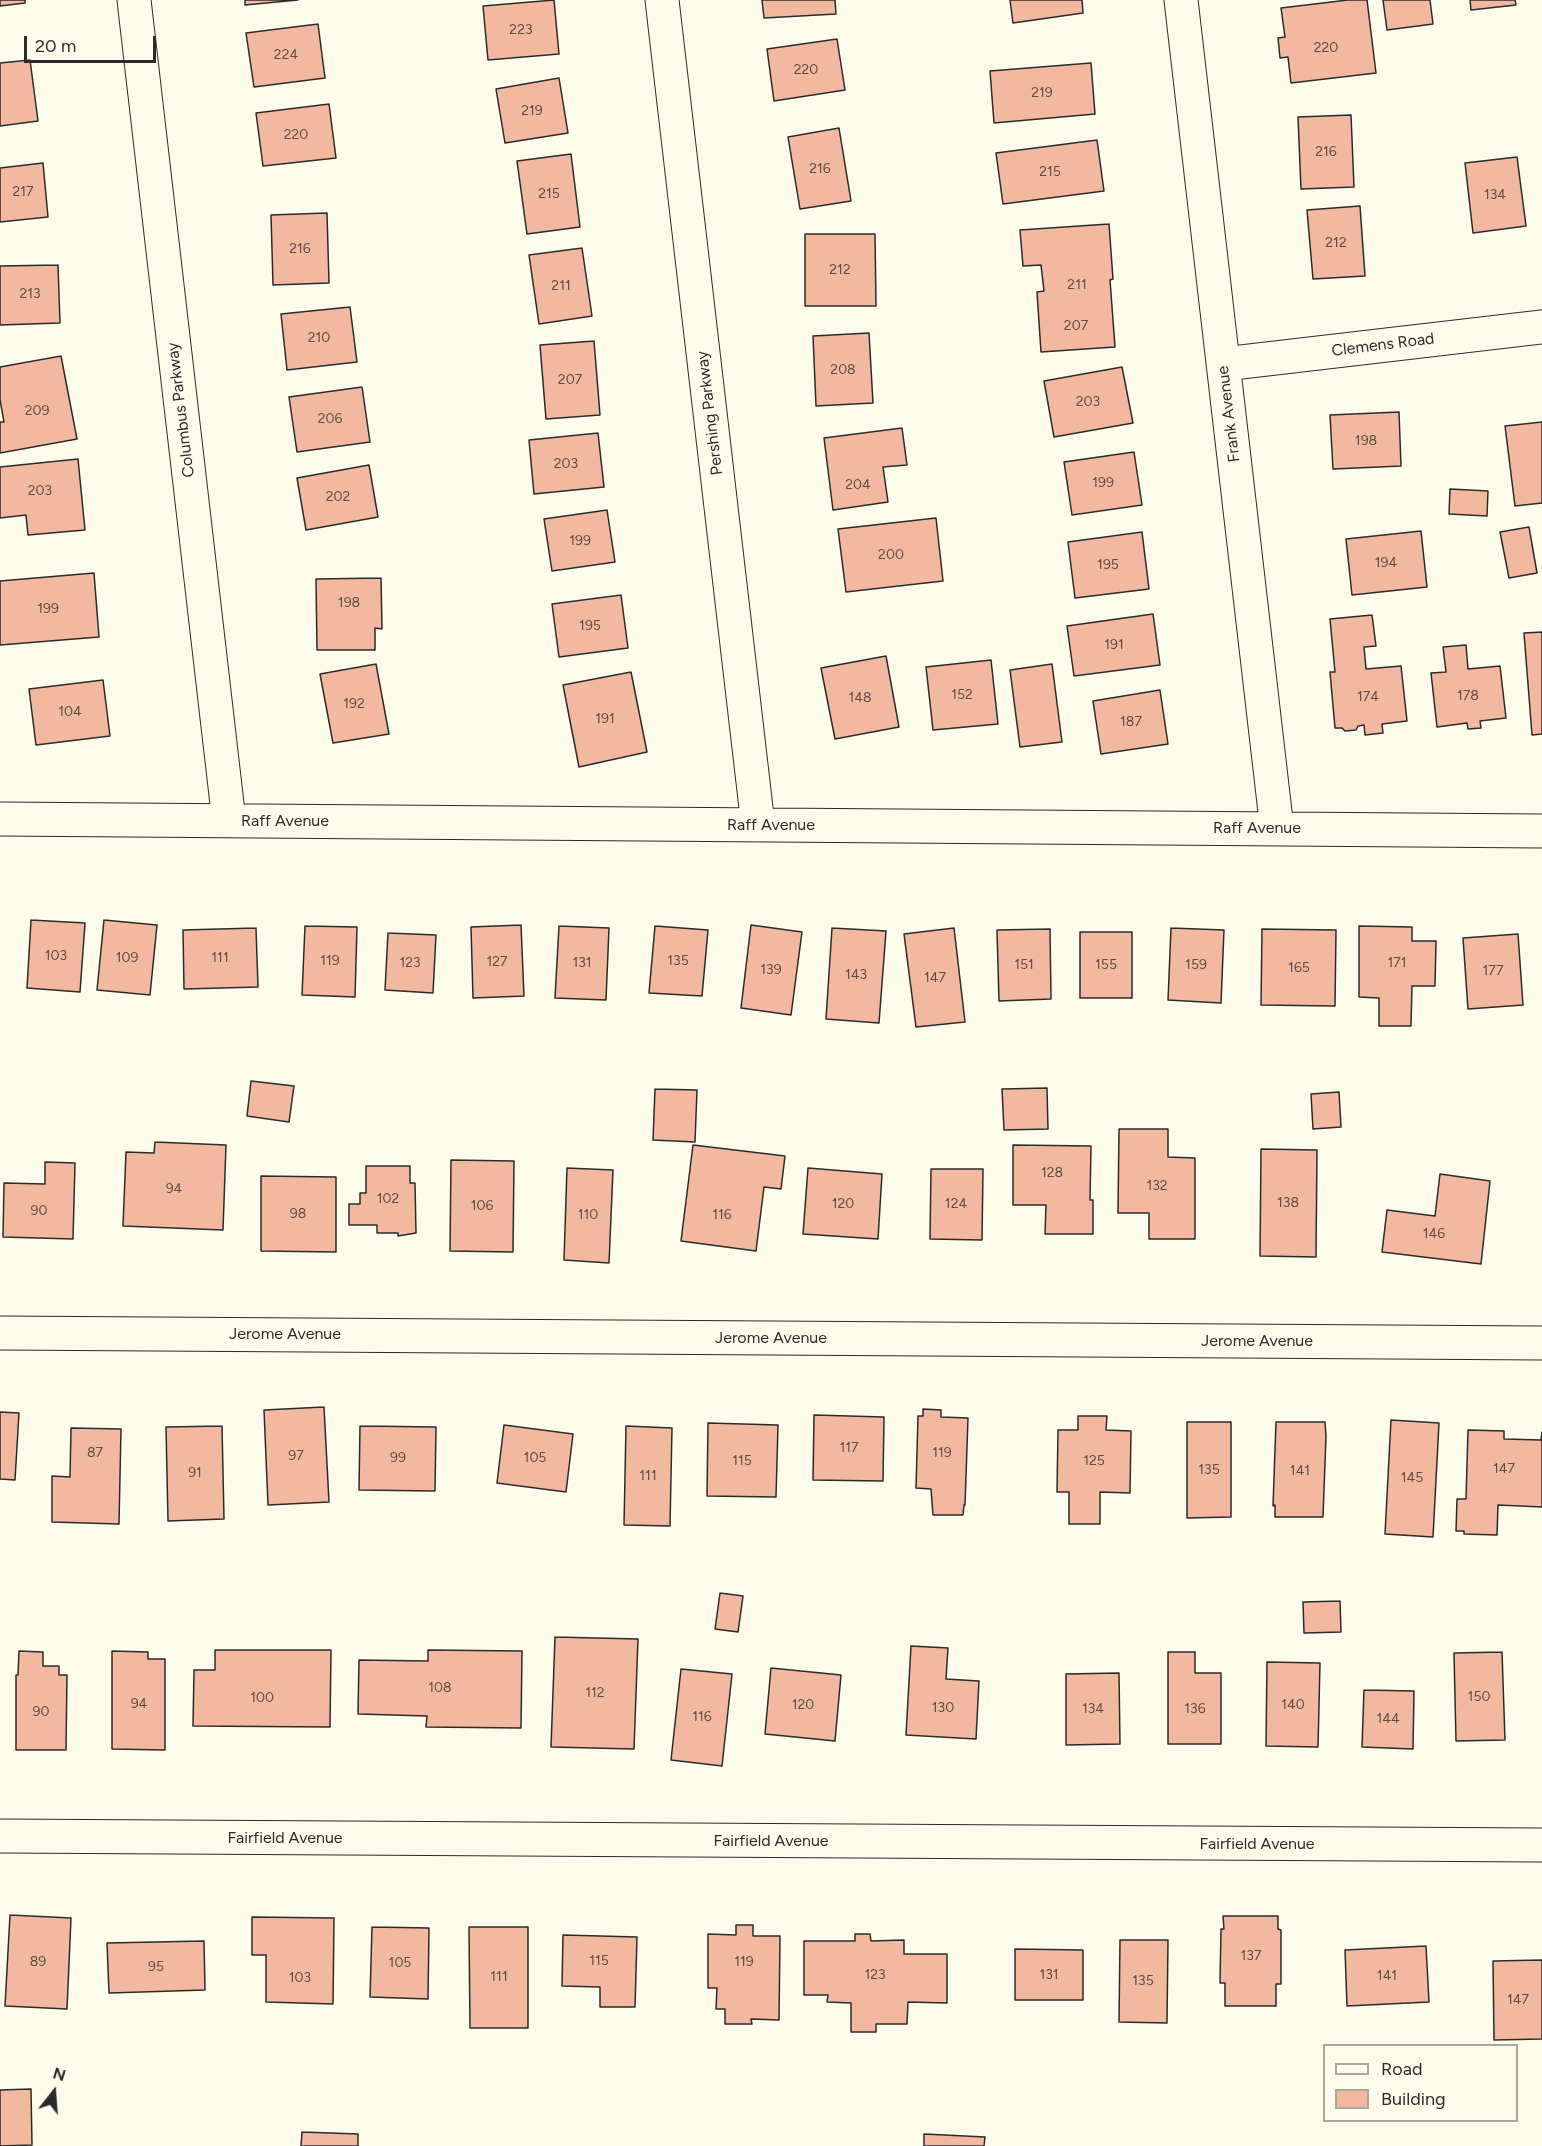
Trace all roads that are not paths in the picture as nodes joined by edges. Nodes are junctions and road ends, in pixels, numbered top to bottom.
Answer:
1 (134, 0) edge
2 (662, 0) edge
3 (1181, 0) edge
4 (1542, 327) edge
5 (1224, 364) junction
6 (0, 819) edge
7 (229, 821) junction
8 (758, 825) junction
9 (1277, 829) junction
10 (1542, 831) edge
11 (0, 1333) edge
12 (1542, 1342) edge
13 (0, 1836) edge
14 (1542, 1845) edge

1 - 7 street, Columbus Parkway
2 - 8 street, Pershing Parkway
3 - 5 street, Frank Avenue
4 - 5 street, Clemens Road
5 - 9 street, Frank Avenue
6 - 7 street, Raff Avenue
7 - 8 street, Raff Avenue
8 - 9 street, Raff Avenue
9 - 10 street, Raff Avenue
11 - 12 street, Jerome Avenue
13 - 14 street, Fairfield Avenue

